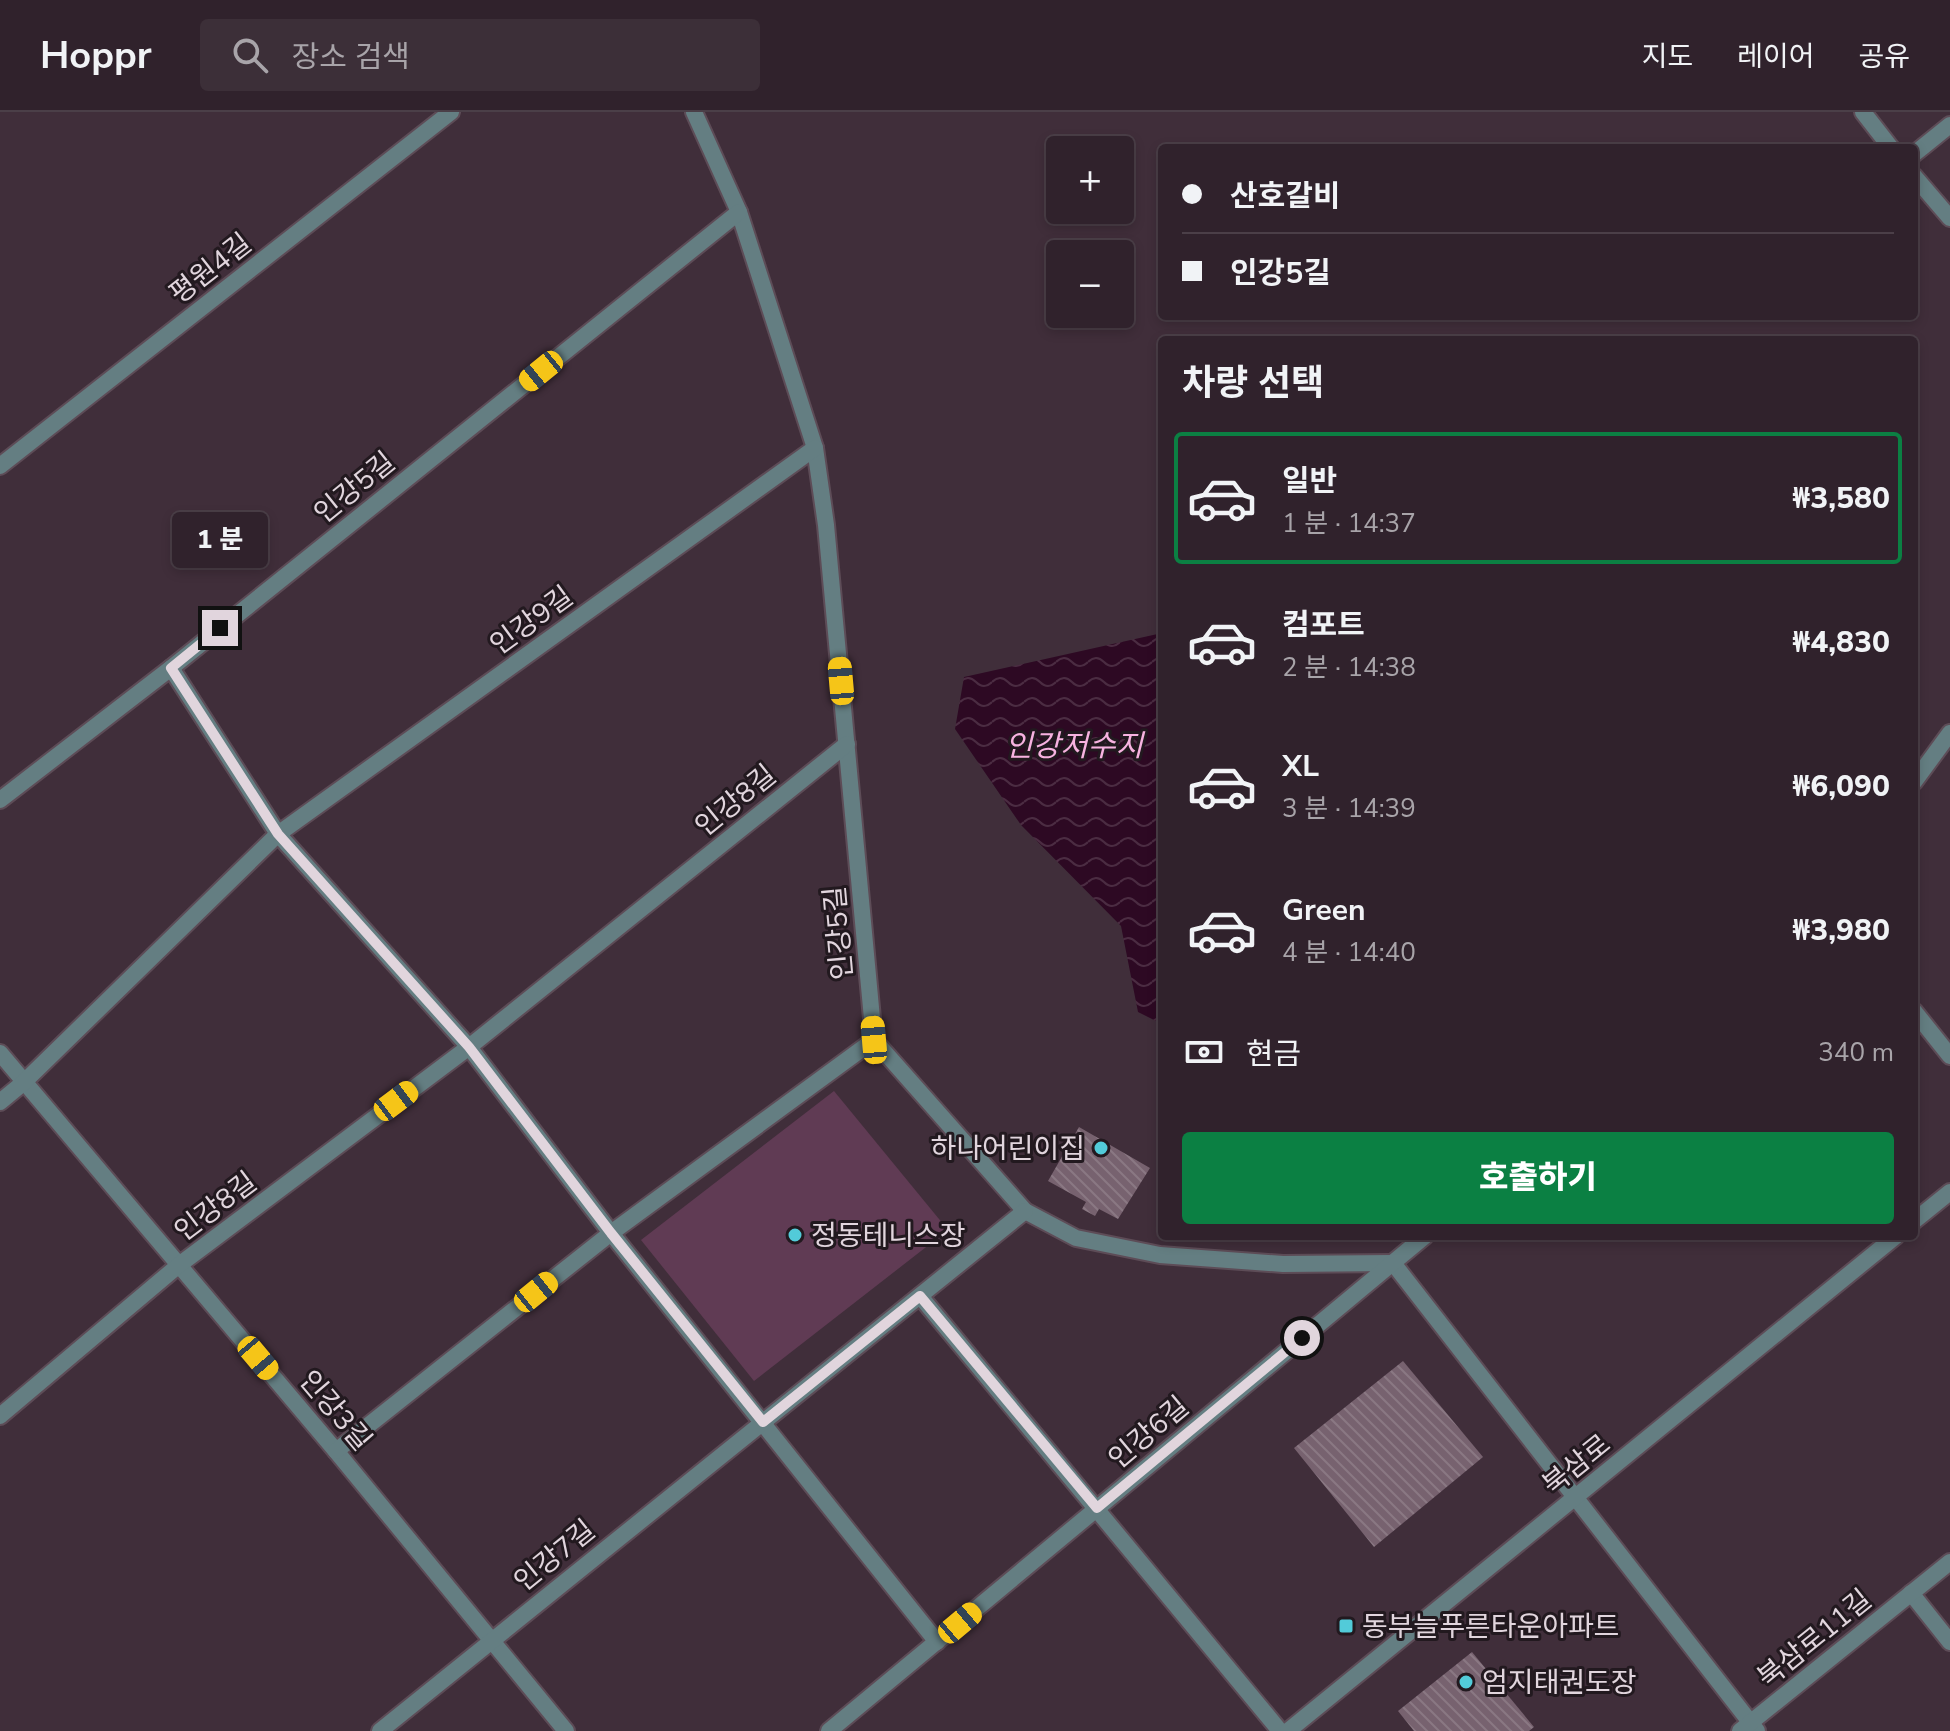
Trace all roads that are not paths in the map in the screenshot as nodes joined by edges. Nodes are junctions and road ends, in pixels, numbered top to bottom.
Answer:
1 (451, 112) edge
2 (694, 112) edge
3 (1863, 112) edge
4 (1950, 125) edge
5 (1888, 144) edge
6 (1918, 151) edge
7 (1918, 181) edge
8 (739, 212) junction
9 (1950, 218) edge
10 (815, 448) junction
11 (0, 466) edge
12 (171, 668) junction
13 (1950, 733) edge
14 (847, 744) junction
15 (1918, 777) edge
16 (0, 800) edge
17 (278, 834) junction
18 (1918, 1016) edge
19 (874, 1040) junction
20 (469, 1047) junction
21 (0, 1053) edge
22 (1950, 1056) edge
23 (23, 1083) junction
24 (0, 1102) edge
25 (1950, 1192) edge
26 (1025, 1211) junction
27 (1918, 1218) edge
28 (611, 1233) junction
29 (1420, 1240) edge
30 (1891, 1240) edge
31 (1393, 1263) junction
32 (179, 1265) junction
33 (920, 1296) junction
34 (0, 1416) edge
35 (763, 1422) junction
36 (336, 1451) junction
37 (1575, 1497) junction
38 (1097, 1508) junction
39 (1950, 1562) edge
40 (1911, 1593) junction
41 (490, 1640) junction
42 (937, 1642) junction
43 (1950, 1642) edge
44 (1749, 1728) edge
45 (380, 1731) edge
46 (566, 1731) edge
47 (829, 1731) edge
48 (1280, 1731) edge
49 (1288, 1731) edge

1 - 11 street, 평원4길
2 - 8 street, 인강5길
3 - 5 street
4 - 6 street
7 - 9 street
8 - 10 street, 인강5길
8 - 12 street, 인강5길
10 - 14 street, 인강5길
10 - 17 street, 인강9길
12 - 16 street, 인강5길
12 - 17 street
13 - 15 street
14 - 19 street, 인강5길
14 - 20 street, 인강8길
17 - 20 street
17 - 23 street, 인강9길
18 - 22 street
19 - 26 street
19 - 28 street
20 - 28 street
20 - 32 street, 인강8길
21 - 23 street, 인강3길
23 - 24 street, 인강9길
23 - 32 street, 인강3길
25 - 27 street
26 - 31 street
26 - 33 street, 인강7길
28 - 35 street
28 - 36 street
29 - 31 street
30 - 37 street, 북삼로
31 - 37 street
31 - 38 street, 인강6길
32 - 34 street, 인강8길
32 - 36 street, 인강3길
33 - 35 street, 인강7길
33 - 38 street
35 - 41 street, 인강7길
35 - 42 street
36 - 41 street, 인강3길
37 - 44 street
37 - 49 street, 북삼로
38 - 42 street, 인강6길
38 - 48 street
39 - 40 street, 북삼로11길
40 - 43 street, 북삼로11길
40 - 44 street, 북삼로11길
41 - 45 street, 인강7길
41 - 46 street, 인강3길
42 - 47 street, 인강6길

